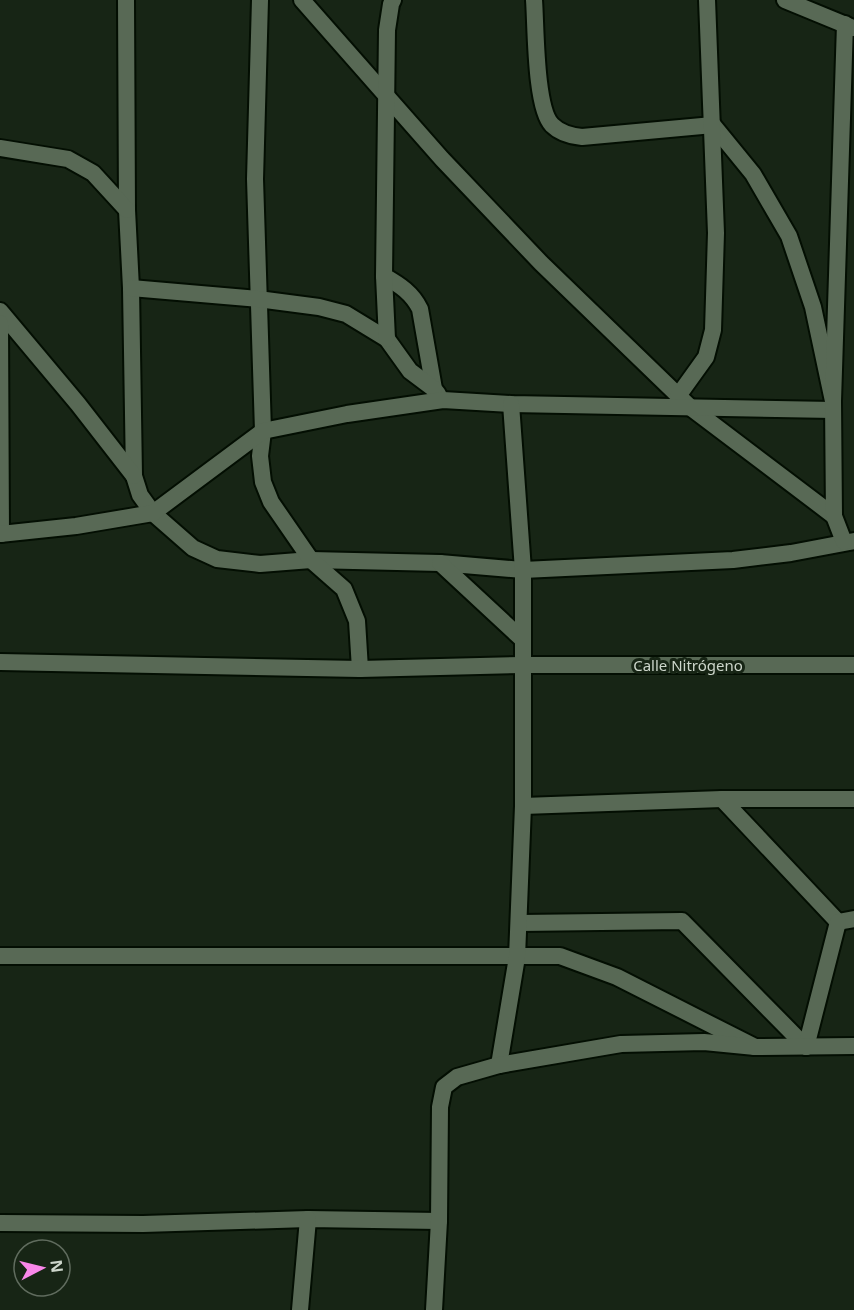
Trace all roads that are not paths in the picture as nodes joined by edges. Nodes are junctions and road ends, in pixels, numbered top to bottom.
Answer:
1 (126, 0) edge
2 (260, 0) edge
3 (302, 0) edge
4 (393, 0) edge
5 (534, 0) edge
6 (707, 0) edge
7 (785, 0) edge
8 (849, 26) edge
9 (386, 94) junction
10 (713, 125) junction
11 (0, 148) edge
12 (126, 210) junction
13 (384, 276) junction
14 (131, 288) junction
15 (258, 298) junction
16 (0, 311) edge
17 (0, 330) edge
18 (387, 339) junction
19 (439, 394) junction
20 (684, 402) junction
21 (511, 404) junction
22 (833, 405) junction
23 (263, 431) junction
24 (134, 476) junction
25 (153, 513) junction
26 (834, 516) junction
27 (1, 534) edge
28 (849, 542) edge
29 (311, 560) junction
30 (440, 563) junction
31 (523, 570) junction
32 (523, 640) junction
33 (0, 662) edge
34 (523, 665) junction
35 (854, 665) edge
36 (360, 669) junction
37 (722, 799) junction
38 (854, 799) edge
39 (523, 806) junction
40 (846, 921) edge
41 (520, 923) junction
42 (0, 956) edge
43 (517, 957) junction
44 (854, 1046) edge
45 (755, 1047) junction
46 (806, 1047) junction
47 (499, 1065) junction
48 (308, 1219) junction
49 (439, 1221) junction
50 (0, 1223) edge
51 (300, 1310) edge
52 (434, 1310) edge

1 - 12 street
2 - 15 street
3 - 9 street
4 - 9 street
5 - 10 street
6 - 10 street
7 - 8 street
8 - 22 street
9 - 13 street
9 - 20 street
10 - 20 street
10 - 22 street
11 - 12 street
12 - 14 street
13 - 18 street
13 - 19 street
14 - 15 street
14 - 24 street
15 - 18 street
15 - 23 street
16 - 24 street
17 - 27 street
18 - 19 street
19 - 21 street
19 - 23 street
20 - 21 street
20 - 22 street
20 - 26 street
21 - 31 street
22 - 26 street
23 - 25 street
23 - 29 street
24 - 25 street
25 - 27 street
25 - 29 street
26 - 28 street
28 - 31 street
29 - 30 street
29 - 36 street
30 - 31 street
30 - 32 street
31 - 32 street
32 - 34 street
33 - 36 street, Calle Nitrógeno
34 - 35 street, Calle Nitrógeno
34 - 36 street, Calle Nitrógeno
34 - 39 street
37 - 38 street
37 - 39 street
37 - 40 street
39 - 41 street
40 - 46 street
41 - 43 street
41 - 46 street
42 - 43 street
43 - 45 street
43 - 47 street
44 - 46 street
45 - 46 street
45 - 47 street
47 - 49 street
48 - 49 street
48 - 50 street
48 - 51 street
49 - 52 street

